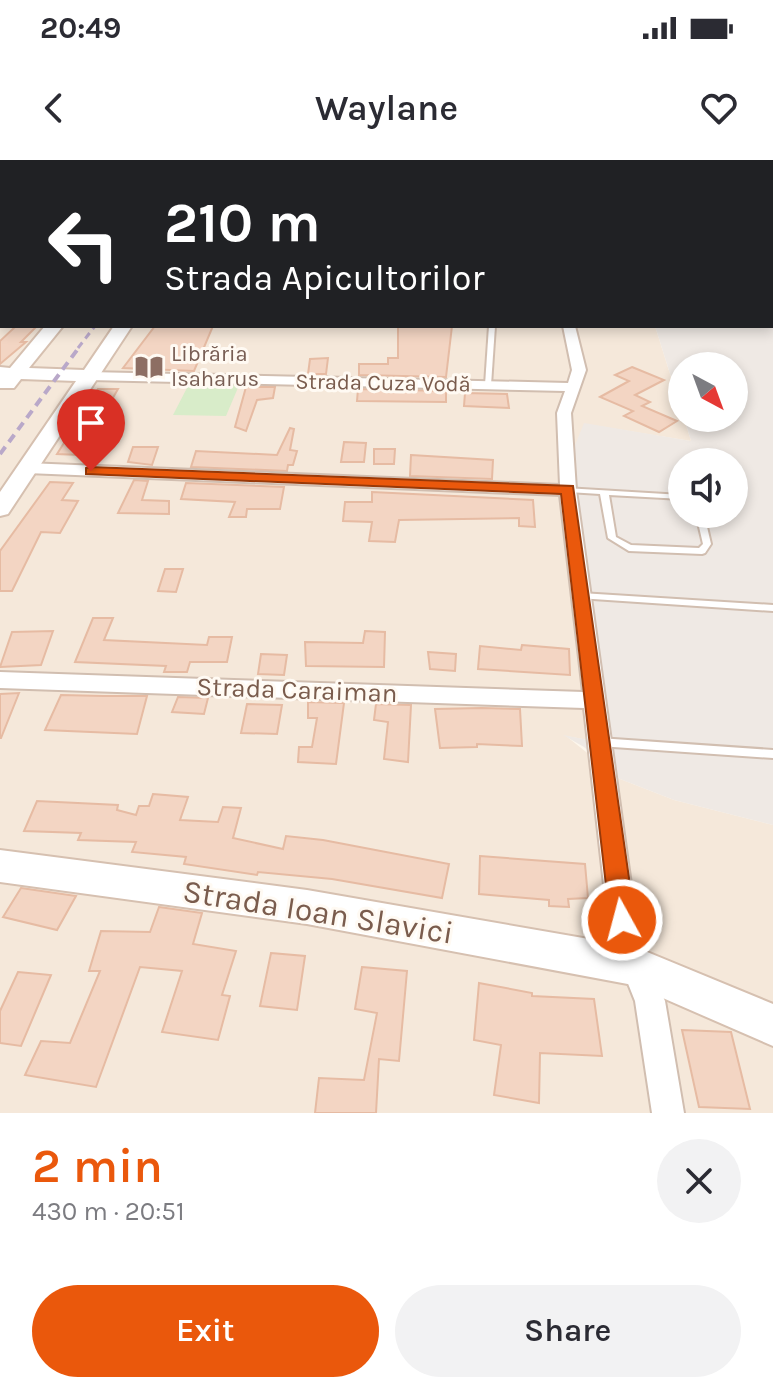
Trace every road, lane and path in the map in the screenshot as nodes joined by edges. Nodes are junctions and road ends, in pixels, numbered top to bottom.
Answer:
1 (52, 328) edge
2 (122, 328) edge
3 (492, 328) edge
4 (569, 328) edge
5 (8, 373) edge
6 (89, 376) junction
7 (488, 385) junction
8 (575, 387) junction
9 (0, 392) edge
10 (27, 468) junction
11 (568, 490) junction
12 (604, 492) junction
13 (668, 496) edge
14 (0, 509) edge
15 (703, 528) edge
16 (581, 596) junction
17 (773, 608) edge
18 (0, 680) edge
19 (594, 700) junction
20 (599, 742) junction
21 (773, 754) edge
22 (0, 866) edge
23 (635, 966) junction
24 (773, 1025) edge
25 (668, 1113) edge

1 - 5 street
2 - 6 street
3 - 7 lane
4 - 8 street
5 - 6 street, Strada Cuza Vodă
5 - 9 street
6 - 7 street, Strada Cuza Vodă
6 - 10 street
7 - 8 street, Strada Cuza Vodă
8 - 11 street
10 - 11 street
10 - 14 street
11 - 12 lane
11 - 16 street
12 - 13 lane
12 - 15 lane
16 - 17 lane
16 - 19 street
18 - 19 street, Strada Caraiman
19 - 20 street
20 - 21 lane
20 - 23 street
22 - 23 street, Strada Ioan Slavici
23 - 24 street, Strada Ioan Slavici
23 - 25 street

